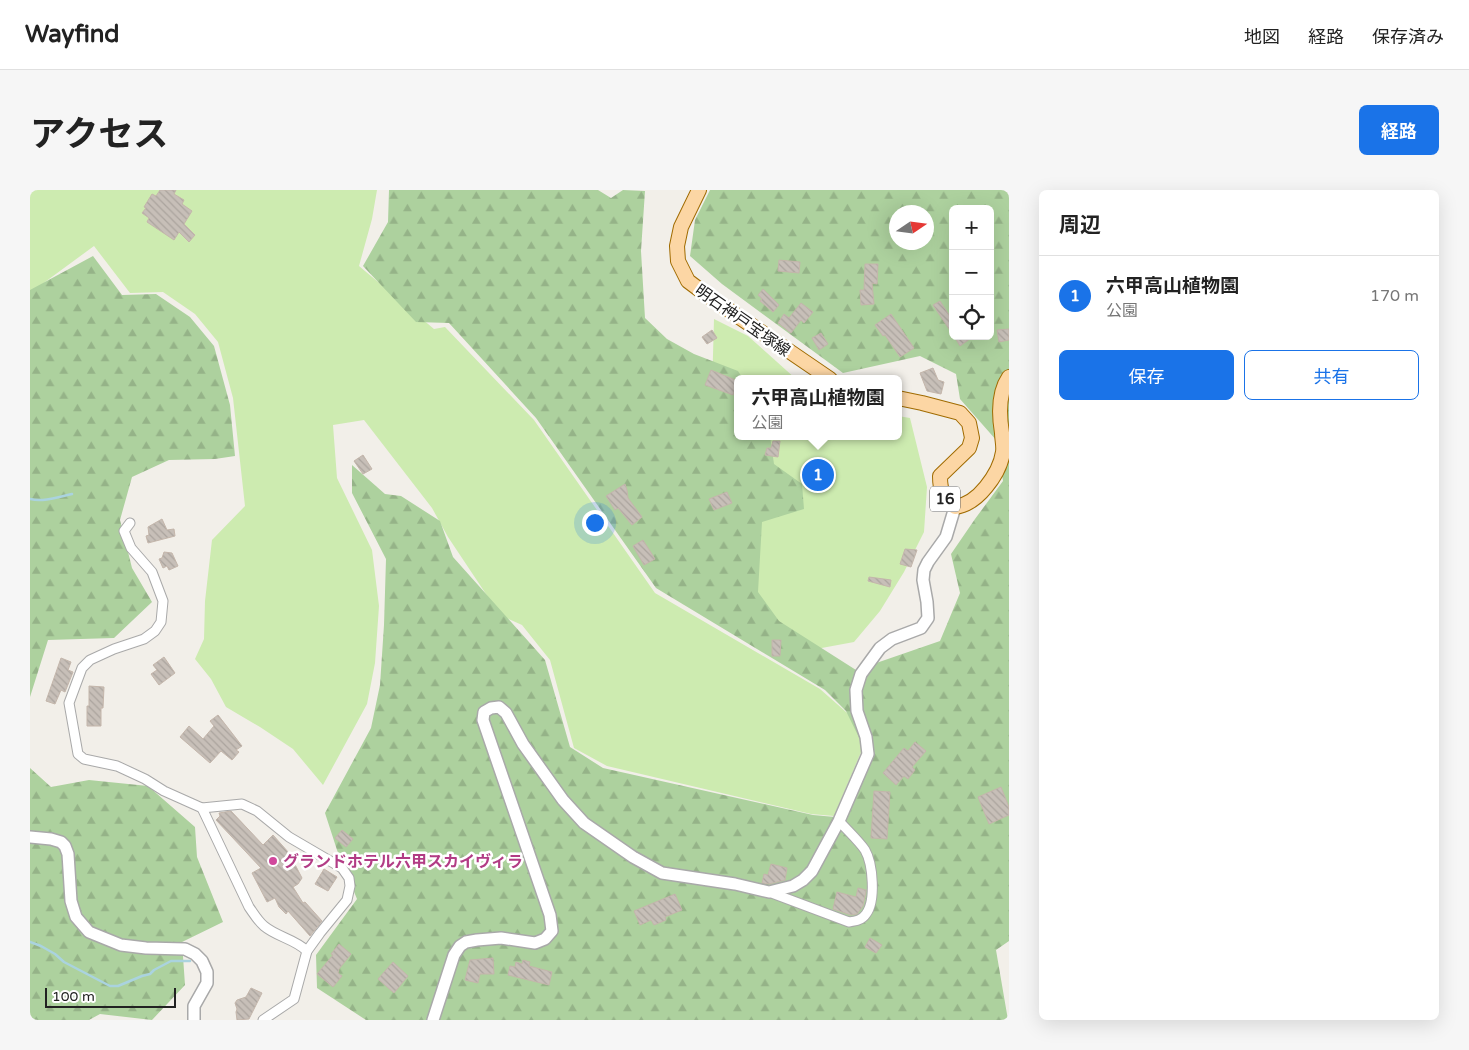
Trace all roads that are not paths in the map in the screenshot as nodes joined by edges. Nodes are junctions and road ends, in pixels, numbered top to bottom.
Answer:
1 (699, 190) edge
2 (824, 375) edge
3 (1009, 377) edge
4 (902, 399) edge
5 (955, 507) junction
6 (130, 523) dead end
7 (202, 808) junction
8 (839, 821) junction
9 (30, 837) edge
10 (770, 892) junction
11 (307, 951) junction
12 (191, 1019) edge
13 (263, 1020) edge
14 (433, 1020) edge

1 - 2 main road, 明石神戸宝塚線
3 - 5 main road, 16
4 - 5 main road, 16
5 - 8 street
6 - 7 street
7 - 11 street
7 - 11 street
8 - 10 street
8 - 10 street
9 - 12 street
10 - 14 street
11 - 13 street

